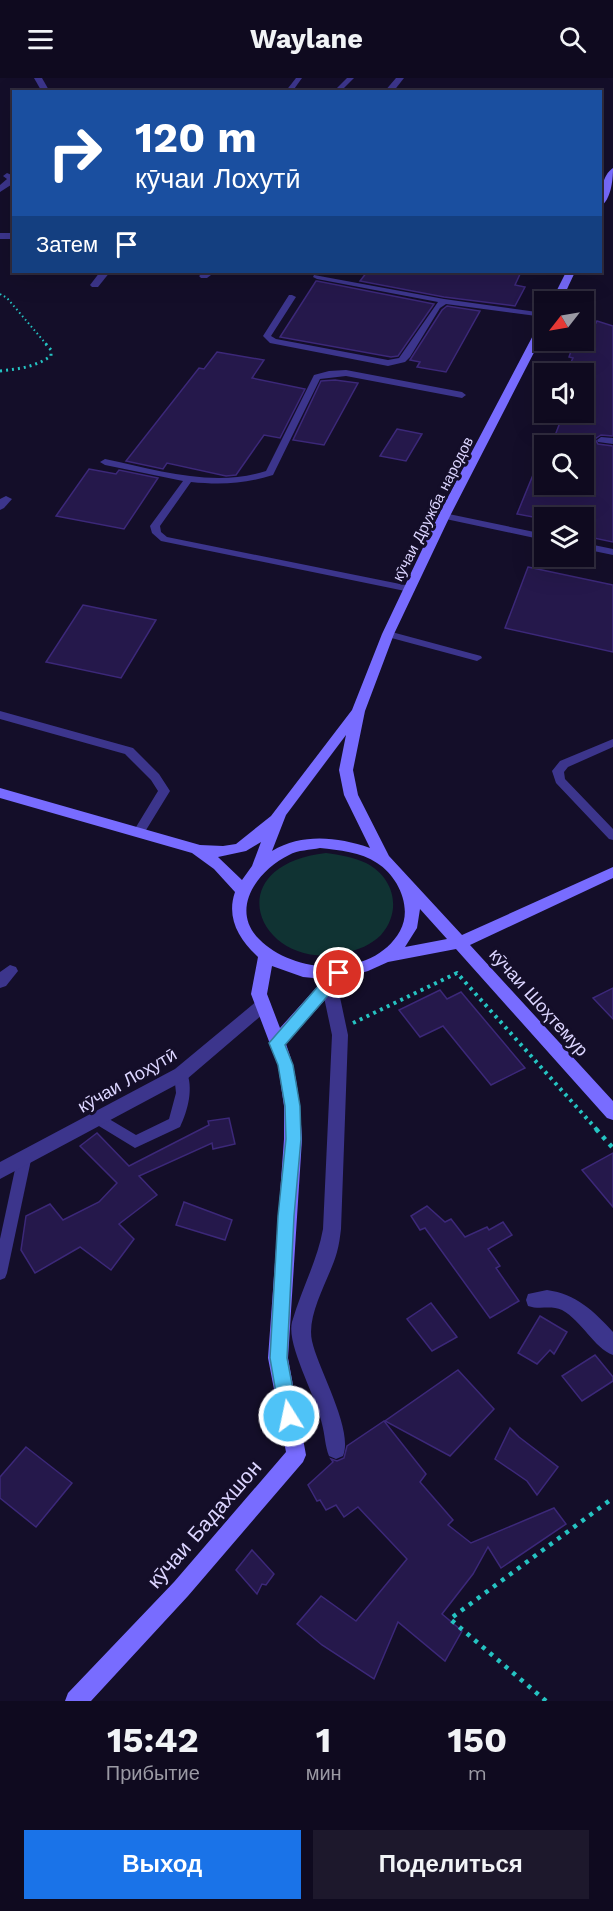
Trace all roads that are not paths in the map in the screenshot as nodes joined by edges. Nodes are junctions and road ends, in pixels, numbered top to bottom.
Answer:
1 (299, 78) edge
2 (351, 78) edge
3 (400, 78) edge
4 (290, 90) edge
5 (338, 90) edge
6 (390, 90) edge
7 (613, 171) edge
8 (9, 177) edge
9 (0, 189) edge
10 (602, 198) edge
11 (104, 273) edge
12 (570, 273) edge
13 (317, 277) dead end
14 (95, 285) dead end
15 (561, 291) edge
16 (292, 297) dead end
17 (444, 301) junction
18 (534, 314) edge
19 (534, 343) edge
20 (462, 395) dead end
21 (601, 440) dead end
22 (613, 441) edge
23 (105, 462) dead end
24 (189, 478) junction
25 (444, 516) junction
26 (534, 535) edge
27 (594, 548) edge
28 (613, 552) edge
29 (410, 589) junction
30 (388, 634) junction
31 (477, 657) dead end
32 (358, 711) junction
33 (0, 715) edge
34 (613, 743) edge
35 (0, 793) edge
36 (279, 813) junction
37 (139, 832) junction
38 (613, 836) edge
39 (197, 849) junction
40 (384, 860) junction
41 (260, 865) junction
42 (613, 872) edge
43 (407, 885) junction
44 (242, 890) junction
45 (459, 943) junction
46 (266, 955) junction
47 (387, 956) junction
48 (334, 978) junction
49 (263, 1005) junction
50 (277, 1043) junction
51 (182, 1074) junction
52 (613, 1113) edge
53 (99, 1119) junction
54 (24, 1160) junction
55 (0, 1171) edge
56 (0, 1273) edge
57 (536, 1300) dead end
58 (613, 1346) edge
59 (336, 1449) dead end
60 (76, 1701) edge

1 - 4 lane
2 - 5 lane
3 - 6 street
7 - 10 main road
8 - 9 street
11 - 14 street
12 - 15 main road
13 - 17 lane
16 - 17 lane
17 - 18 lane
19 - 25 main road, кӯчаи Дружба народов
20 - 24 lane
21 - 22 lane
23 - 24 lane
24 - 29 lane
25 - 26 lane
25 - 29 main road, кӯчаи Дружба народов
27 - 28 lane
29 - 30 main road, кӯчаи Дружба народов
30 - 31 lane
30 - 32 main road, кӯчаи Дружба народов
32 - 36 main road
32 - 40 main road
33 - 37 lane
34 - 38 lane
35 - 37 main road
36 - 39 main road
36 - 41 main road
37 - 39 main road
39 - 44 main road
40 - 41 main road
40 - 43 main road
41 - 44 main road
42 - 45 main road
43 - 45 main road, кӯчаи Шоҳтемур
43 - 47 main road
44 - 46 main road
45 - 47 main road
45 - 52 main road, кӯчаи Шоҳтемур
46 - 48 main road
46 - 49 main road
47 - 48 main road
48 - 50 main road
48 - 59 street
49 - 50 main road
49 - 51 street, кӯчаи Лоҳутӣ
50 - 60 main road, кӯчаи Бадахшон
51 - 53 street, кӯчаи Лоҳутӣ
51 - 53 lane
53 - 54 street, кӯчаи Лоҳутӣ
54 - 55 street, кӯчаи Лоҳутӣ
54 - 56 lane
57 - 58 street

